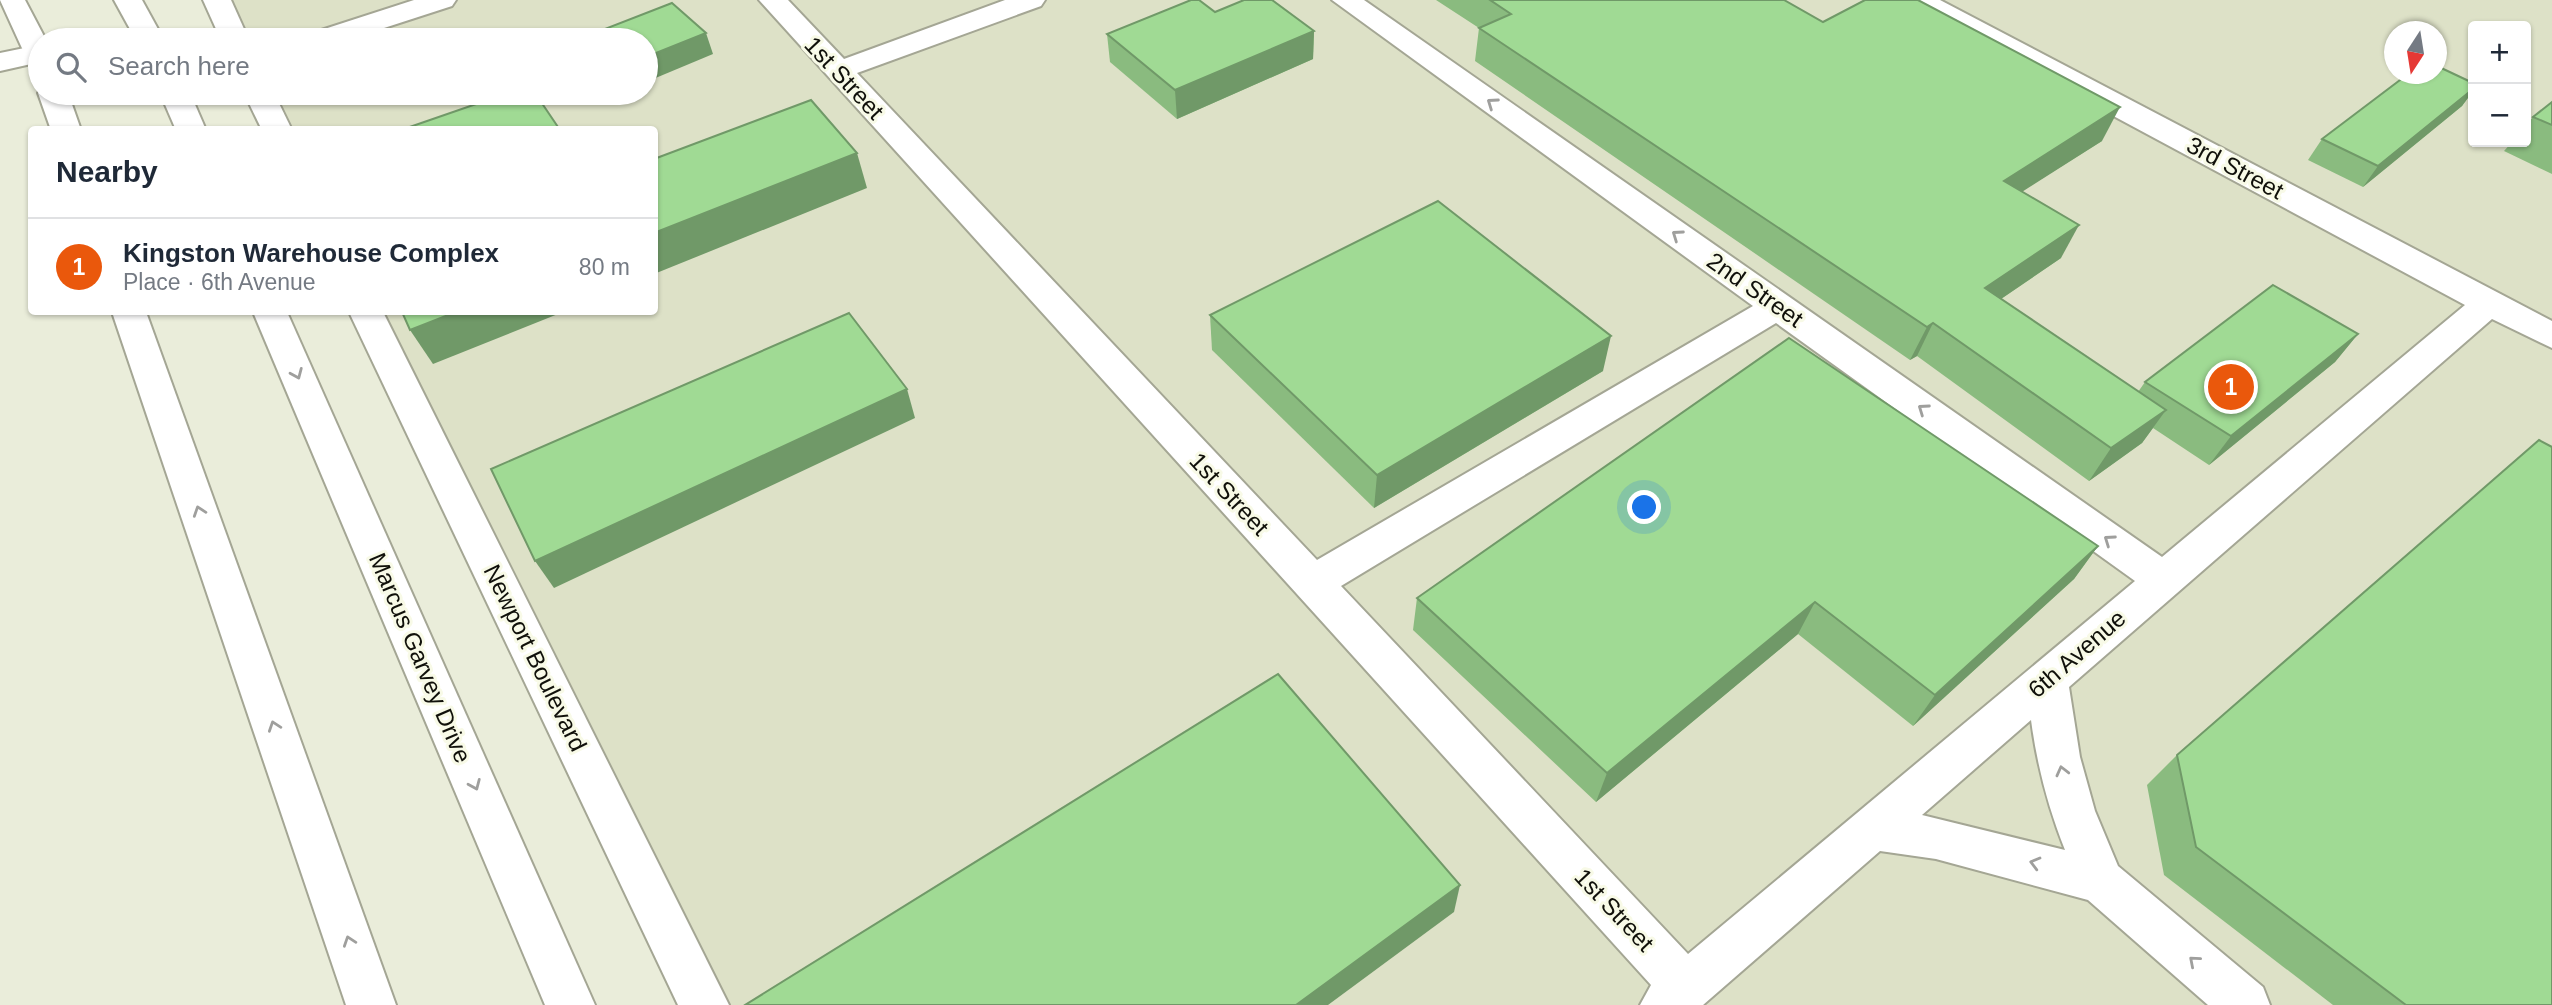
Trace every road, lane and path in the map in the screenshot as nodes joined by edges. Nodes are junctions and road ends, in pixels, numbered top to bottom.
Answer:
1 (11, 0) edge
2 (128, 0) edge
3 (217, 0) edge
4 (442, 0) edge
5 (773, 0) edge
6 (1031, 0) edge
7 (1346, 0) edge
8 (1919, 0) edge
9 (143, 28) edge
10 (230, 28) edge
11 (356, 28) edge
12 (28, 32) edge
13 (28, 57) edge
14 (0, 62) edge
15 (837, 71) junction
16 (57, 105) edge
17 (180, 105) edge
18 (265, 105) edge
19 (64, 126) edge
20 (189, 126) edge
21 (275, 126) edge
22 (2489, 303) junction
23 (1779, 307) junction
24 (130, 315) edge
25 (271, 315) edge
26 (367, 315) edge
27 (2552, 337) edge
28 (2164, 580) junction
29 (1312, 583) junction
30 (2047, 681) junction
31 (1871, 829) junction
32 (2101, 881) junction
33 (1675, 996) edge
34 (371, 1005) edge
35 (570, 1005) edge
36 (704, 1005) edge
37 (2245, 1005) edge

1 - 12 main road
2 - 9 main road
3 - 10 main road
4 - 11 main road
5 - 15 main road, 1st Street
6 - 15 main road
23 -> 7 main road, 2nd Street
8 - 22 main road, 3rd Street
13 - 14 main road
15 - 29 main road, 1st Street
16 - 19 main road
17 - 20 main road
18 - 21 main road
22 - 27 main road, 3rd Street
22 - 28 main road, 6th Avenue
28 -> 23 main road, 2nd Street
23 - 29 main road
34 -> 24 main road
25 -> 35 main road, Marcus Garvey Drive
26 - 36 main road, Newport Boulevard
28 - 30 main road, 6th Avenue
29 - 33 main road, 1st Street
30 - 31 main road, 6th Avenue
32 -> 30 main road
32 -> 31 main road
31 - 33 main road, 6th Avenue
37 -> 32 main road

